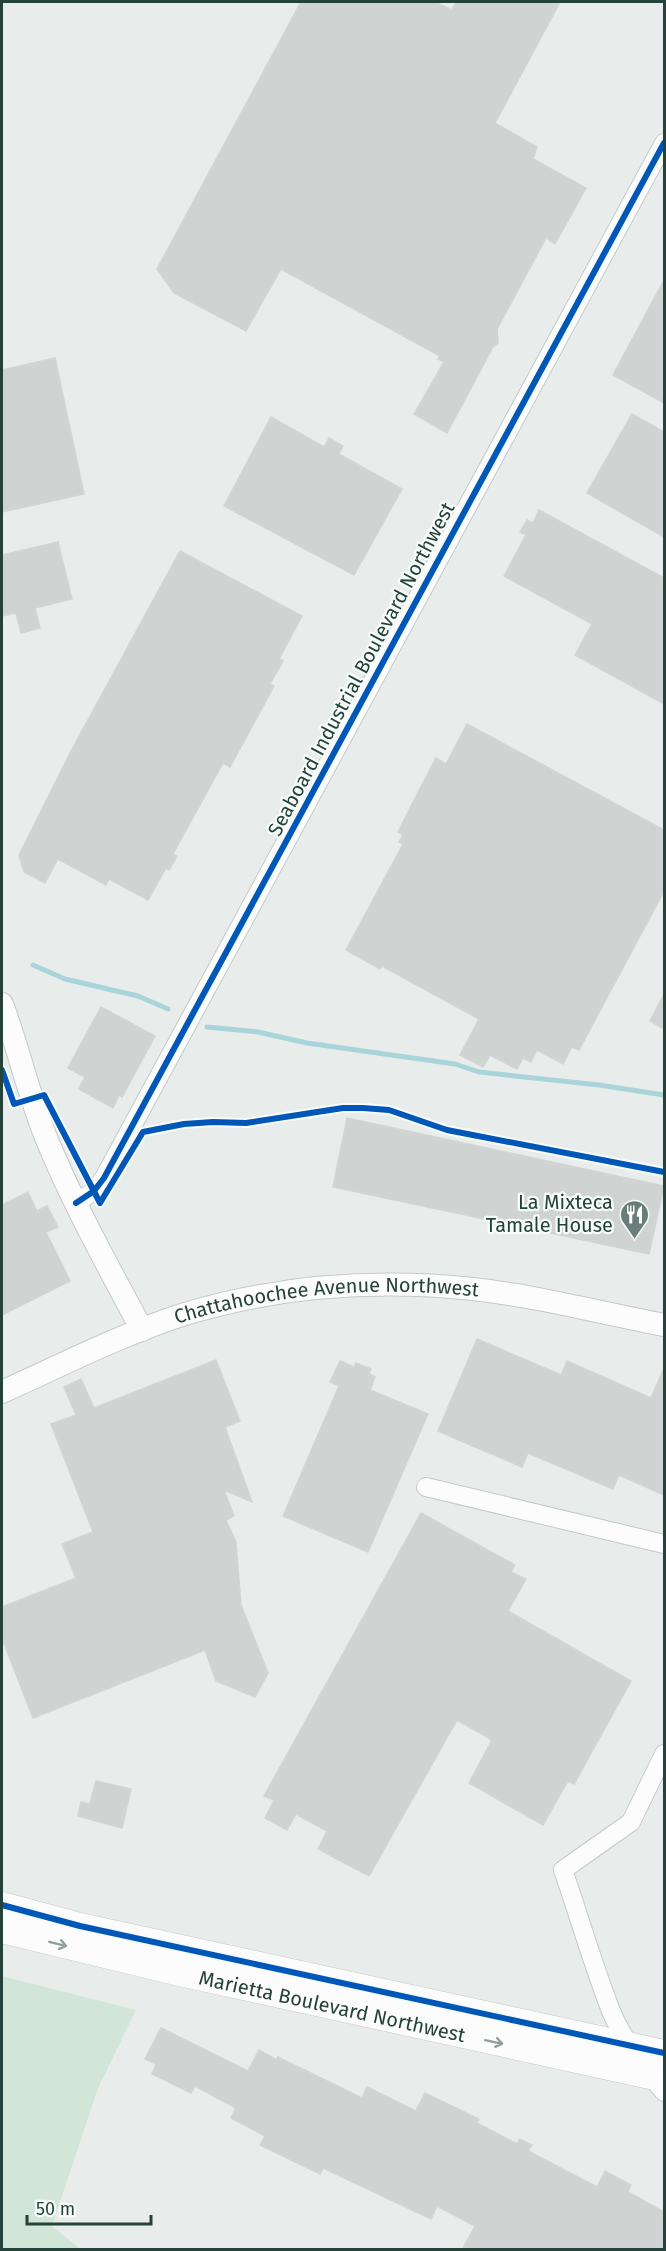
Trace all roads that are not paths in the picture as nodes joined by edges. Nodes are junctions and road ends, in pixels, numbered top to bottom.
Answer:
1 (664, 143) edge
2 (2, 1004) edge
3 (76, 1203) junction
4 (664, 1325) edge
5 (142, 1330) junction
6 (2, 1392) edge
7 (426, 1487) dead end
8 (664, 1544) edge
9 (664, 1754) edge
10 (2, 1905) edge
11 (2, 1930) edge
12 (630, 2045) junction
13 (664, 2053) edge
14 (660, 2082) edge

1 - 3 street, Seaboard Industrial Boulevard Northwest
2 - 3 street
3 - 5 street
4 - 5 street, Chattahoochee Avenue Northwest
5 - 6 street, Chattahoochee Avenue Northwest
7 - 8 street
9 - 12 street
10 - 12 main road
11 -> 14 main road, Marietta Boulevard Northwest
12 - 13 main road
12 - 14 street

